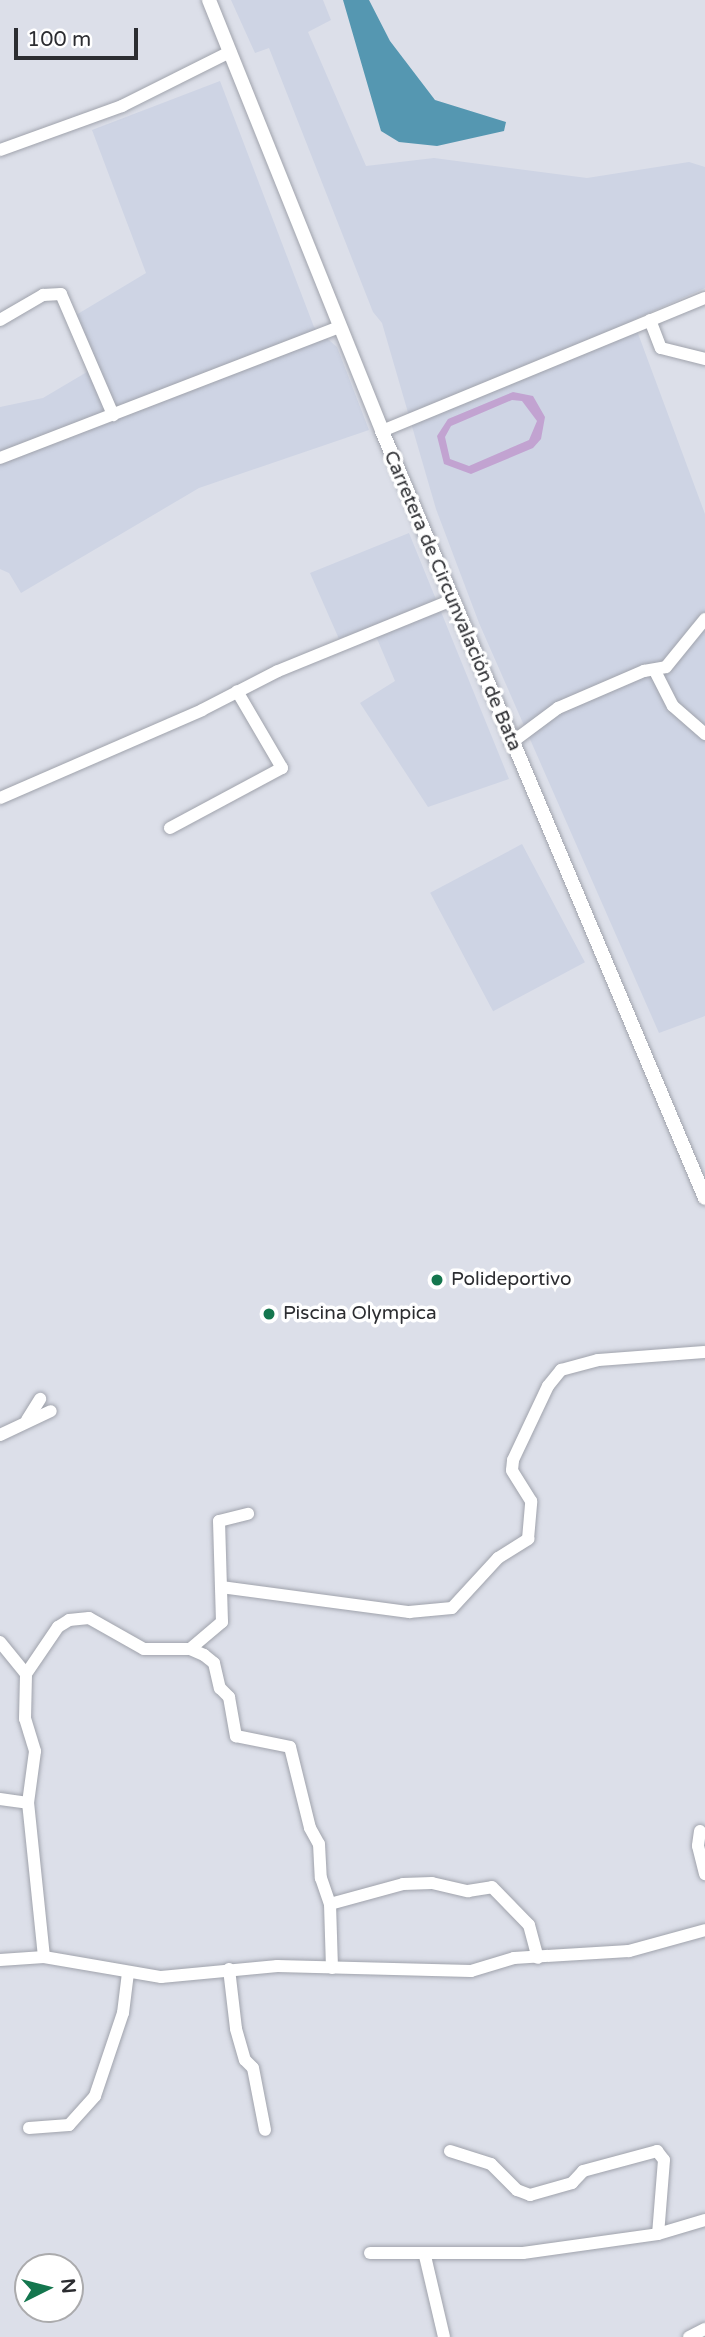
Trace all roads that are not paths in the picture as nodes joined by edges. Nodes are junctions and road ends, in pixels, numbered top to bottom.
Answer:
1 (209, 0) edge
2 (230, 52) junction
3 (0, 150) edge
4 (705, 298) edge
5 (0, 320) edge
6 (650, 320) junction
7 (340, 327) junction
8 (705, 359) edge
9 (113, 415) junction
10 (382, 431) junction
11 (0, 458) edge
12 (452, 600) junction
13 (705, 619) edge
14 (654, 671) junction
15 (237, 691) junction
16 (705, 734) edge
17 (511, 743) junction
18 (0, 798) edge
19 (170, 828) dead end
20 (705, 1198) edge
21 (705, 1352) edge
22 (40, 1399) dead end
23 (51, 1411) dead end
24 (26, 1420) junction
25 (0, 1435) edge
26 (248, 1514) dead end
27 (221, 1587) junction
28 (0, 1642) edge
29 (190, 1649) junction
30 (26, 1674) junction
31 (0, 1799) edge
32 (28, 1803) junction
33 (700, 1831) dead end
34 (705, 1874) edge
35 (330, 1904) junction
36 (705, 1930) edge
37 (44, 1958) junction
38 (538, 1958) junction
39 (0, 1960) edge
40 (332, 1968) junction
41 (229, 1969) junction
42 (128, 1973) junction
43 (29, 2128) dead end
44 (265, 2130) dead end
45 (450, 2151) dead end
46 (705, 2220) edge
47 (658, 2234) junction
48 (370, 2253) dead end
49 (425, 2256) junction
50 (705, 2329) edge
51 (444, 2337) edge
52 (689, 2337) edge

1 - 2 main road, Carretera de Circunvalación de Bata
2 - 3 street
2 - 7 main road, Carretera de Circunvalación de Bata
4 - 6 street
5 - 9 street
6 - 8 street
6 - 10 street
7 - 9 street
7 - 10 main road, Carretera de Circunvalación de Bata
9 - 11 street
10 - 12 main road, Carretera de Circunvalación de Bata
12 - 15 street
12 - 17 main road, Carretera de Circunvalación de Bata
13 - 14 street
14 - 16 street
14 - 17 street
15 - 18 street
15 - 19 street
17 - 20 main road, Carretera de Circunvalación de Bata
21 - 27 street
22 - 24 street
23 - 24 street
24 - 25 street
26 - 27 street
27 - 29 street
28 - 30 street
29 - 30 street
29 - 35 street
30 - 32 street
31 - 32 street
32 - 37 street
33 - 34 street
35 - 38 street
35 - 40 street
36 - 38 street
37 - 39 street
37 - 42 street
38 - 40 street
40 - 41 street
41 - 42 street
41 - 44 street
42 - 43 street
45 - 47 street
46 - 47 street
47 - 49 street
48 - 49 street
49 - 51 street
50 - 52 street

